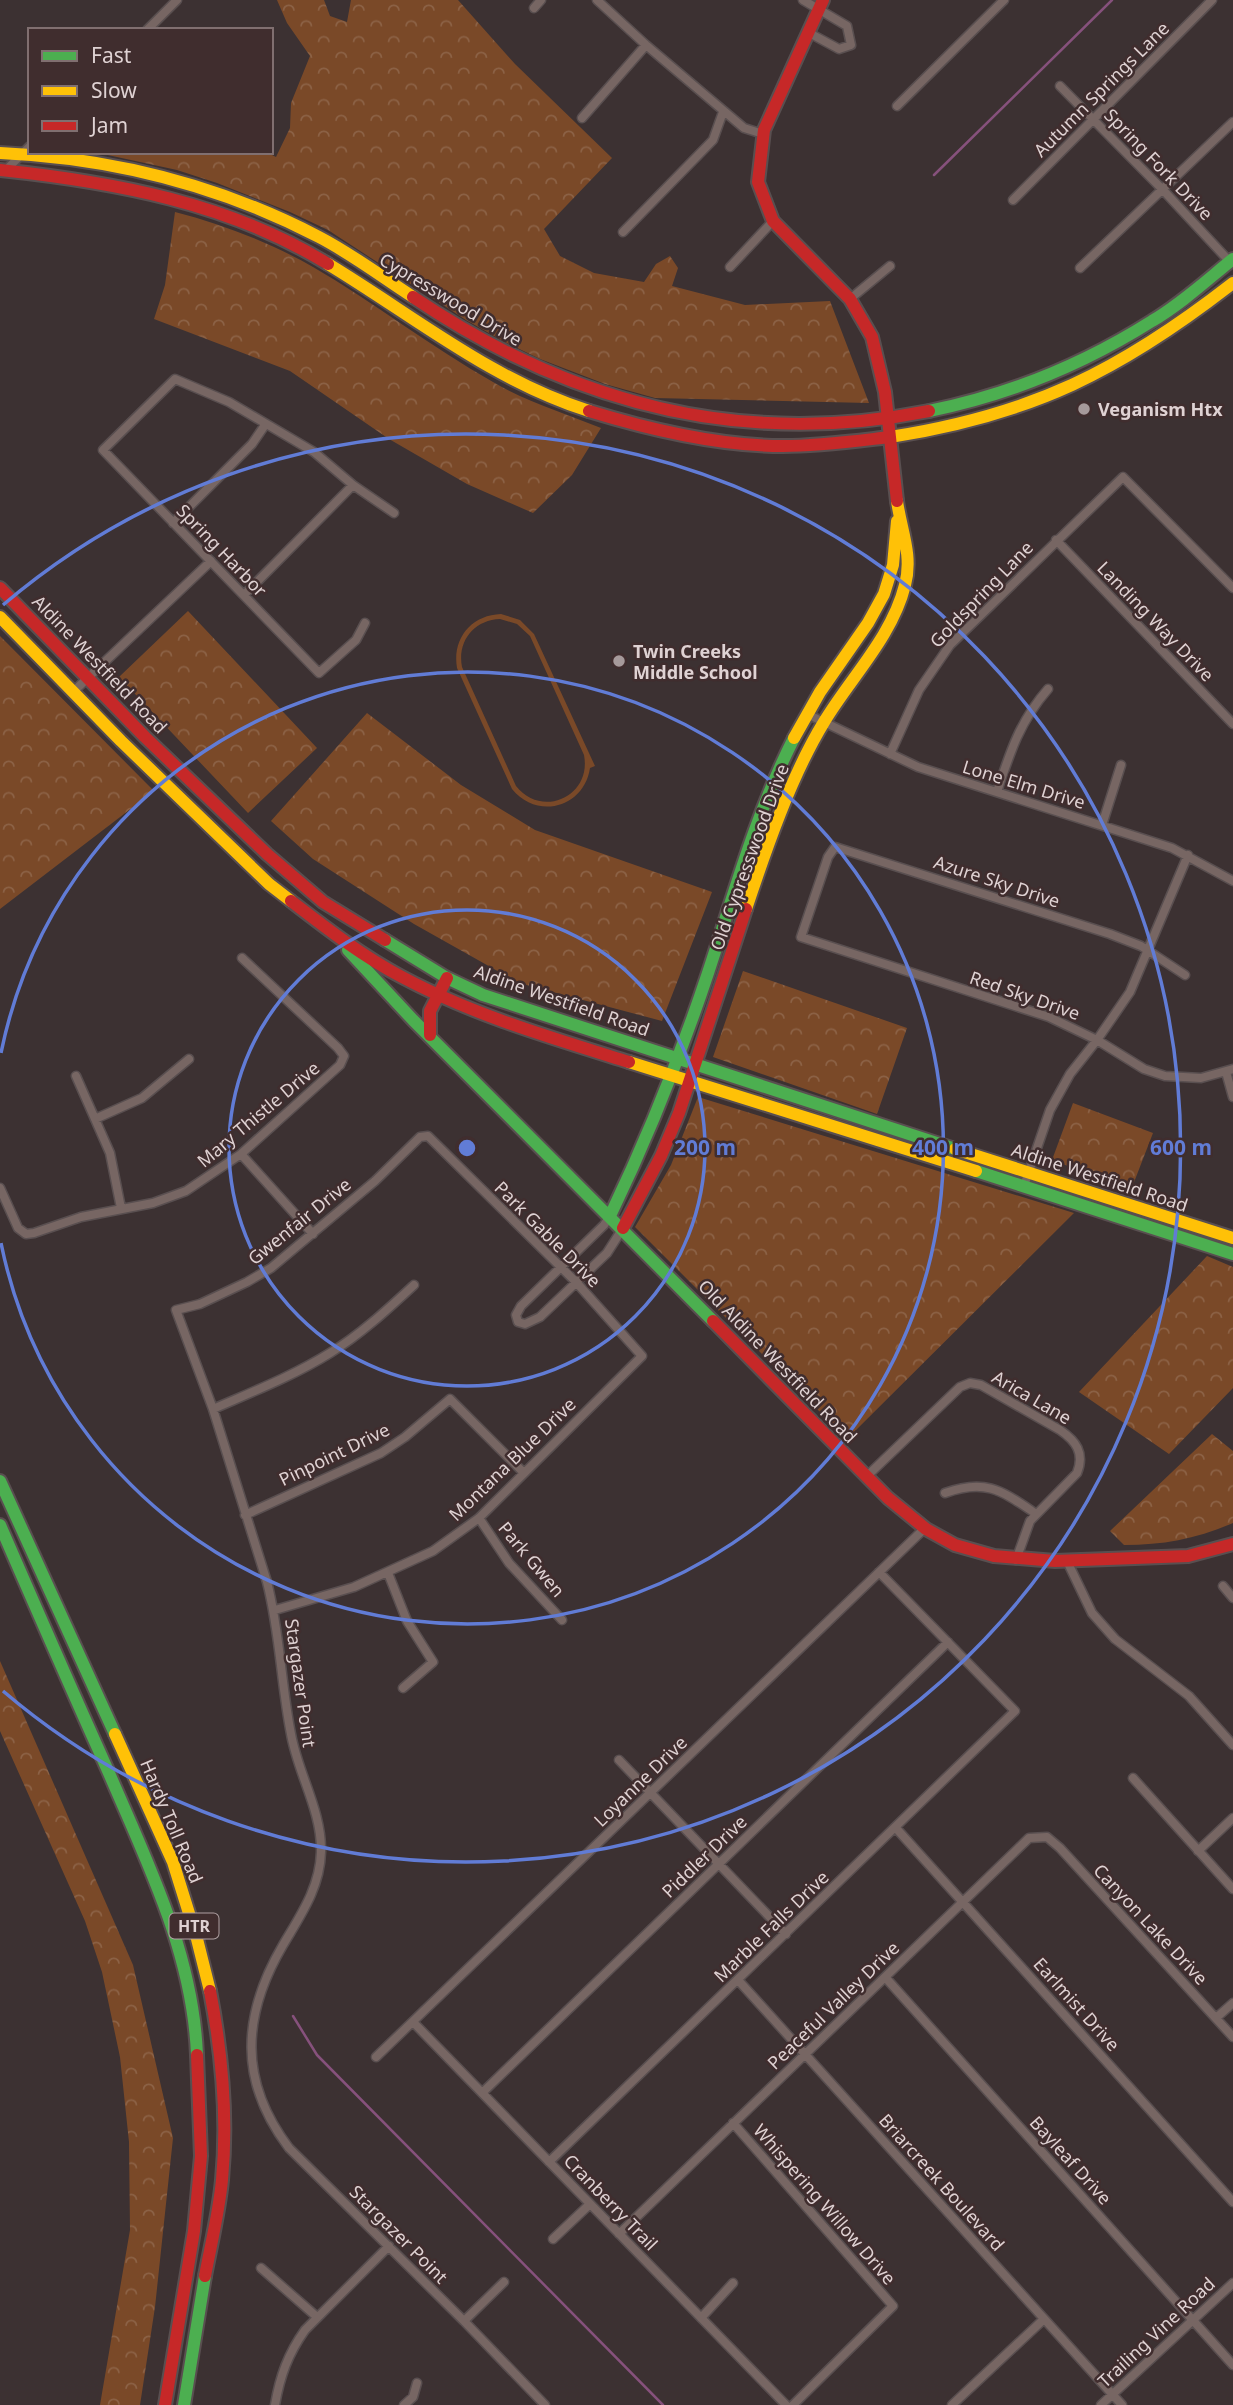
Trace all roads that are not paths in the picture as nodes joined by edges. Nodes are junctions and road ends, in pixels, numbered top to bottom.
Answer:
1 (177, 0) edge
2 (541, 0) edge
3 (597, 0) edge
4 (803, 0) edge
5 (1004, 0) edge
6 (1212, 0) edge
7 (994, 4) edge
8 (821, 5) edge
9 (534, 8) dead end
10 (149, 28) edge
11 (809, 30) junction
12 (646, 45) junction
13 (1060, 86) dead end
14 (897, 106) dead end
15 (723, 112) junction
16 (582, 118) dead end
17 (1093, 118) junction
18 (1233, 122) edge
19 (764, 130) junction
20 (26, 150) edge
21 (0, 153) edge
22 (46, 154) edge
23 (62, 154) edge
24 (75, 160) junction
25 (2, 172) edge
26 (158, 176) junction
27 (1163, 190) junction
28 (148, 193) junction
29 (1013, 200) dead end
30 (773, 221) junction
31 (623, 232) dead end
32 (309, 233) junction
33 (297, 247) junction
34 (1232, 262) edge
35 (890, 266) dead end
36 (730, 267) dead end
37 (1080, 268) dead end
38 (1233, 284) edge
39 (850, 299) junction
40 (450, 322) junction
41 (437, 337) junction
42 (1070, 366) junction
43 (1079, 383) junction
44 (589, 389) junction
45 (582, 408) junction
46 (889, 420) junction
47 (742, 423) junction
48 (265, 425) junction
49 (890, 438) junction
50 (737, 442) junction
51 (353, 485) junction
52 (898, 507) junction
53 (394, 513) dead end
54 (173, 523) junction
55 (1056, 540) junction
56 (211, 561) junction
57 (0, 588) edge
58 (1233, 588) edge
59 (244, 595) junction
60 (0, 617) edge
61 (365, 623) dead end
62 (836, 667) junction
63 (88, 677) junction
64 (853, 677) junction
65 (1048, 689) dead end
66 (74, 691) junction
67 (807, 714) junction
68 (823, 723) junction
69 (1233, 724) edge
70 (890, 754) junction
71 (1121, 765) dead end
72 (997, 792) junction
73 (234, 822) junction
74 (1102, 825) junction
75 (219, 834) junction
76 (1188, 855) junction
77 (739, 876) junction
78 (1233, 881) edge
79 (755, 882) junction
80 (333, 934) junction
81 (801, 937) joint
82 (1147, 950) junction
83 (242, 958) dead end
84 (1185, 975) dead end
85 (447, 978) junction
86 (437, 995) junction
87 (537, 1014) junction
88 (530, 1031) junction
89 (430, 1035) junction
90 (1097, 1040) junction
91 (679, 1058) junction
92 (189, 1059) dead end
93 (696, 1064) junction
94 (1230, 1070) edge
95 (76, 1076) dead end
96 (672, 1076) junction
97 (690, 1082) junction
98 (1233, 1097) edge
99 (827, 1106) junction
100 (95, 1119) junction
101 (821, 1122) junction
102 (428, 1136) joint
103 (929, 1139) junction
104 (241, 1154) junction
105 (923, 1154) junction
106 (1029, 1172) junction
107 (1024, 1185) junction
108 (0, 1188) edge
109 (1124, 1203) junction
110 (121, 1209) junction
111 (610, 1216) junction
112 (1119, 1216) junction
113 (623, 1228) junction
114 (313, 1234) junction
115 (1233, 1238) edge
116 (1233, 1254) edge
117 (560, 1267) junction
118 (576, 1282) junction
119 (414, 1285) dead end
120 (176, 1310) joint
121 (642, 1356) joint
122 (213, 1409) junction
123 (523, 1472) junction
124 (866, 1477) junction
125 (0, 1481) edge
126 (945, 1493) dead end
127 (1035, 1513) junction
128 (245, 1515) junction
129 (479, 1518) junction
130 (0, 1525) edge
131 (925, 1528) junction
132 (1233, 1544) edge
133 (1016, 1560) junction
134 (1067, 1561) junction
135 (879, 1572) junction
136 (388, 1573) junction
137 (1223, 1586) dead end
138 (1233, 1598) edge
139 (275, 1610) junction
140 (562, 1620) dead end
141 (948, 1642) junction
142 (403, 1688) dead end
143 (1233, 1745) edge
144 (619, 1760) dead end
145 (1133, 1778) dead end
146 (650, 1793) junction
147 (1233, 1818) edge
148 (895, 1827) junction
149 (1198, 1851) junction
150 (1074, 1863) joint
151 (718, 1864) junction
152 (1233, 1889) edge
153 (963, 1900) junction
154 (786, 1934) junction
155 (885, 1977) junction
156 (738, 1980) junction
157 (1233, 2003) edge
158 (1216, 2018) junction
159 (413, 2022) junction
160 (1233, 2037) edge
161 (806, 2053) junction
162 (376, 2057) dead end
163 (482, 2093) junction
164 (733, 2123) junction
165 (549, 2162) junction
166 (1233, 2202) edge
167 (590, 2204) junction
168 (619, 2234) junction
169 (554, 2239) dead end
170 (389, 2246) junction
171 (261, 2268) dead end
172 (504, 2282) dead end
173 (733, 2283) dead end
174 (1233, 2283) edge
175 (317, 2317) junction
176 (701, 2318) junction
177 (1044, 2319) junction
178 (1192, 2320) junction
179 (464, 2321) junction
180 (1233, 2365) edge
181 (417, 2383) dead end
182 (1112, 2394) junction
183 (164, 2405) edge
184 (184, 2405) edge
185 (275, 2405) edge
186 (404, 2405) edge
187 (545, 2405) edge
188 (786, 2405) edge
189 (793, 2405) edge
190 (952, 2405) edge
191 (1101, 2405) edge
192 (1122, 2405) edge

1 - 10 street
2 - 9 street
3 - 12 street
4 - 8 street
5 - 7 street
6 - 17 street, Autumn Springs Lane
7 - 14 street
8 - 11 main road
8 - 11 street
11 - 19 main road
12 - 15 street
12 - 16 street
13 - 17 street, Spring Fork Drive
15 - 19 street
15 - 31 street
17 - 27 street, Spring Fork Drive
17 - 29 street, Autumn Springs Lane
18 - 27 street
19 - 30 main road
20 - 21 main road, Cypresswood Drive
20 - 25 street
22 - 24 main road, Cypresswood Drive
23 - 24 main road
24 - 26 main road, Cypresswood Drive
25 - 28 main road, Cypresswood Drive
26 - 28 main road
26 - 32 main road, Cypresswood Drive
27 - 34 street, Spring Fork Drive
27 - 37 street
28 - 33 main road, Cypresswood Drive
30 - 36 street
30 - 39 main road, Old Cypresswood Drive
32 - 33 main road
32 - 40 main road, Cypresswood Drive
33 - 41 main road, Cypresswood Drive
34 - 42 main road, Cypresswood Drive
35 - 39 street
38 - 43 main road, Cypresswood Drive
39 - 46 main road, Old Cypresswood Drive
40 - 41 main road
40 - 44 main road, Cypresswood Drive
41 - 45 main road, Cypresswood Drive
42 - 43 main road
42 - 46 main road, Cypresswood Drive
43 - 49 main road, Cypresswood Drive
44 - 45 main road
44 - 47 main road, Cypresswood Drive
45 - 50 main road, Cypresswood Drive
46 - 47 main road, Cypresswood Drive
46 - 49 main road, Old Cypresswood Drive
47 - 50 main road
48 - 51 street
48 - 54 street
48 - 54 street, Spring Harbor
49 - 50 main road, Cypresswood Drive
49 - 52 main road, Old Cypresswood Drive
51 - 53 street
51 - 59 street
52 - 62 main road, Old Cypresswood Drive
52 - 64 main road, Old Cypresswood Drive
54 - 56 street, Spring Harbor
55 - 58 street, Goldspring Lane
55 - 69 street, Landing Way Drive
55 - 70 street, Goldspring Lane
56 - 59 street, Spring Harbor
56 - 63 street
57 - 63 main road, Aldine Westfield Road
59 - 61 street, Spring Harbor
60 - 66 main road, Aldine Westfield Road
62 - 64 main road
62 - 67 main road, Old Cypresswood Drive
63 - 66 street
63 - 73 main road, Aldine Westfield Road
64 - 68 main road, Old Cypresswood Drive
65 - 72 street
66 - 75 main road, Aldine Westfield Road
67 - 68 street, Lone Elm Drive
67 - 77 main road, Old Cypresswood Drive
68 - 70 street, Lone Elm Drive
68 - 79 main road, Old Cypresswood Drive
70 - 72 street, Lone Elm Drive
71 - 74 street
72 - 74 street, Lone Elm Drive
73 - 75 main road
73 - 85 main road, Aldine Westfield Road
74 - 76 street, Lone Elm Drive
75 - 80 main road, Aldine Westfield Road
76 - 78 street, Lone Elm Drive
76 - 82 street
77 - 79 main road
77 - 91 main road, Old Cypresswood Drive
79 - 93 main road, Old Cypresswood Drive
80 - 86 main road, Aldine Westfield Road
80 - 89 main road, Old Aldine Westfield Road
81 - 82 street, Azure Sky Drive
81 - 90 street, Red Sky Drive
82 - 84 street, Azure Sky Drive
82 - 90 street
83 - 104 street, Mary Thistle Drive
85 - 86 main road
85 - 87 main road, Aldine Westfield Road
86 - 88 main road, Aldine Westfield Road
86 - 89 main road
87 - 88 main road
87 - 91 main road, Aldine Westfield Road
88 - 96 main road, Aldine Westfield Road
89 - 111 main road, Old Aldine Westfield Road
90 - 94 street, Red Sky Drive
90 - 106 street
91 - 93 main road, Aldine Westfield Road
91 - 96 main road, Old Cypresswood Drive
92 - 100 street
93 - 97 main road, Old Cypresswood Drive
93 - 99 main road, Aldine Westfield Road
94 - 98 street
95 - 100 street
96 - 97 main road, Aldine Westfield Road
96 - 111 main road, Old Cypresswood Drive
97 - 101 main road, Aldine Westfield Road
97 - 113 main road, Old Cypresswood Drive
99 - 101 main road
99 - 103 main road, Aldine Westfield Road
100 - 110 street
101 - 105 main road, Aldine Westfield Road
102 - 114 street, Gwenfair Drive
102 - 117 street, Park Gable Drive
103 - 105 main road
103 - 106 main road, Aldine Westfield Road
104 - 110 street, Mary Thistle Drive
104 - 114 street
105 - 107 main road, Aldine Westfield Road
106 - 107 street
106 - 109 main road, Aldine Westfield Road
107 - 112 main road, Aldine Westfield Road
108 - 110 street, Mary Thistle Drive
109 - 112 main road
109 - 115 main road, Aldine Westfield Road
111 - 113 main road, Old Aldine Westfield Road
111 - 117 street
112 - 116 main road, Aldine Westfield Road
113 - 118 street
113 - 124 main road, Old Aldine Westfield Road
114 - 120 street, Gwenfair Drive
117 - 118 street, Park Gable Drive
117 - 118 street
118 - 121 street, Park Gable Drive
119 - 122 street
120 - 122 street, Stargazer Point
121 - 123 street, Montana Blue Drive
122 - 128 street, Stargazer Point
123 - 128 street, Pinpoint Drive
123 - 129 street, Montana Blue Drive
124 - 127 street, Arica Lane
124 - 131 main road, Old Aldine Westfield Road
125 - 184 main road, Hardy Toll Road / HTR
126 - 127 street
127 - 133 street, Arica Lane
128 - 139 street, Stargazer Point
129 - 136 street, Montana Blue Drive
129 - 140 street, Park Gwen
130 - 183 main road, HTR
131 - 133 main road, Old Aldine Westfield Road
131 - 135 street, Loyanne Drive
132 - 134 main road, Old Aldine Westfield Road
133 - 134 main road, Old Aldine Westfield Road
134 - 143 street
135 - 141 street
135 - 146 street, Loyanne Drive
136 - 139 street, Montana Blue Drive
136 - 142 street
137 - 138 street
139 - 170 street, Stargazer Point
141 - 148 street, Marble Falls Drive
141 - 151 street, Piddler Drive
144 - 146 street
145 - 149 street
146 - 151 street
146 - 159 street, Loyanne Drive
147 - 149 street
148 - 153 street, Earlmist Drive
148 - 154 street, Marble Falls Drive
149 - 152 street
150 - 153 street, Peaceful Valley Drive
150 - 158 street, Canyon Lake Drive
151 - 154 street
151 - 163 street, Piddler Drive
153 - 155 street, Peaceful Valley Drive
153 - 166 street, Earlmist Drive
154 - 156 street, Marble Falls Drive
155 - 161 street, Peaceful Valley Drive
155 - 178 street, Bayleaf Drive
156 - 161 street, Briarcreek Boulevard
156 - 165 street, Marble Falls Drive
157 - 158 street
158 - 160 street, Canyon Lake Drive
159 - 162 street, Loyanne Drive
159 - 163 street, Cranberry Trail
161 - 164 street, Peaceful Valley Drive
161 - 177 street, Briarcreek Boulevard
163 - 165 street, Cranberry Trail
164 - 168 street, Peaceful Valley Drive
164 - 189 street, Whispering Willow Drive
165 - 167 street, Cranberry Trail
167 - 168 street, Cranberry Trail
167 - 169 street
168 - 176 street, Cranberry Trail
170 - 175 street
170 - 179 street, Stargazer Point
171 - 175 street
172 - 179 street
173 - 176 street
174 - 178 street, Trailing Vine Road
175 - 185 street
176 - 188 street, Cranberry Trail
177 - 182 street, Briarcreek Boulevard
177 - 190 street
178 - 180 street, Bayleaf Drive
178 - 182 street, Trailing Vine Road
179 - 187 street, Stargazer Point
181 - 186 street
182 - 191 street, Trailing Vine Road
182 - 192 street, Briarcreek Boulevard

